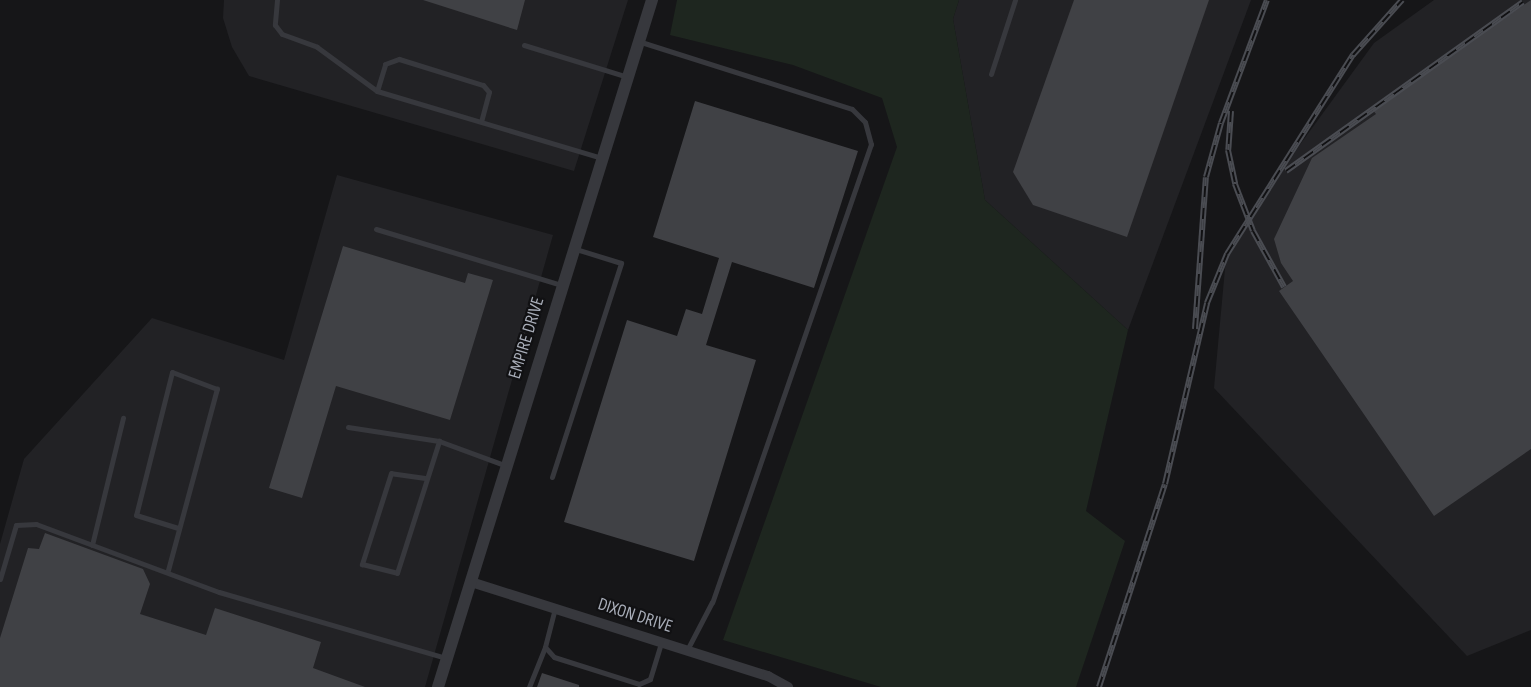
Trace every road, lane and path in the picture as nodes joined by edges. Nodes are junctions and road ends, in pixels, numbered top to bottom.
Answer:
1 (277, 0) edge
2 (652, 0) edge
3 (1015, 0) edge
4 (639, 42) junction
5 (524, 45) dead end
6 (991, 74) dead end
7 (628, 77) junction
8 (377, 91) junction
9 (481, 121) junction
10 (602, 159) junction
11 (376, 229) dead end
12 (574, 248) junction
13 (562, 285) junction
14 (123, 418) dead end
15 (348, 427) dead end
16 (439, 441) junction
17 (507, 466) junction
18 (552, 477) dead end
19 (425, 478) junction
20 (178, 528) junction
21 (93, 544) junction
22 (168, 570) junction
23 (0, 579) edge
24 (471, 582) junction
25 (555, 608) junction
26 (661, 642) junction
27 (545, 647) junction
28 (687, 650) junction
29 (447, 658) junction
30 (438, 687) edge
31 (529, 687) edge
32 (788, 687) edge

1 - 8 lane
2 - 4 street, EMPIRE DRIVE
3 - 6 lane
4 - 7 street, EMPIRE DRIVE
4 - 28 lane
5 - 7 lane
7 - 10 street, EMPIRE DRIVE
8 - 9 lane
8 - 9 lane
9 - 10 lane
10 - 12 street, EMPIRE DRIVE
11 - 13 lane
12 - 13 street, EMPIRE DRIVE
12 - 18 lane
13 - 17 street, EMPIRE DRIVE
14 - 21 lane
15 - 16 lane
16 - 17 lane
16 - 19 lane
17 - 24 street, EMPIRE DRIVE
19 - 19 lane
20 - 20 lane
20 - 22 lane
21 - 22 lane
21 - 23 lane
22 - 29 lane
24 - 25 street, DIXON DRIVE
24 - 29 street, EMPIRE DRIVE
25 - 26 street, DIXON DRIVE
25 - 27 lane
26 - 27 lane
26 - 28 street, DIXON DRIVE
27 - 31 lane
28 - 32 street, DIXON DRIVE
29 - 30 street, EMPIRE DRIVE

